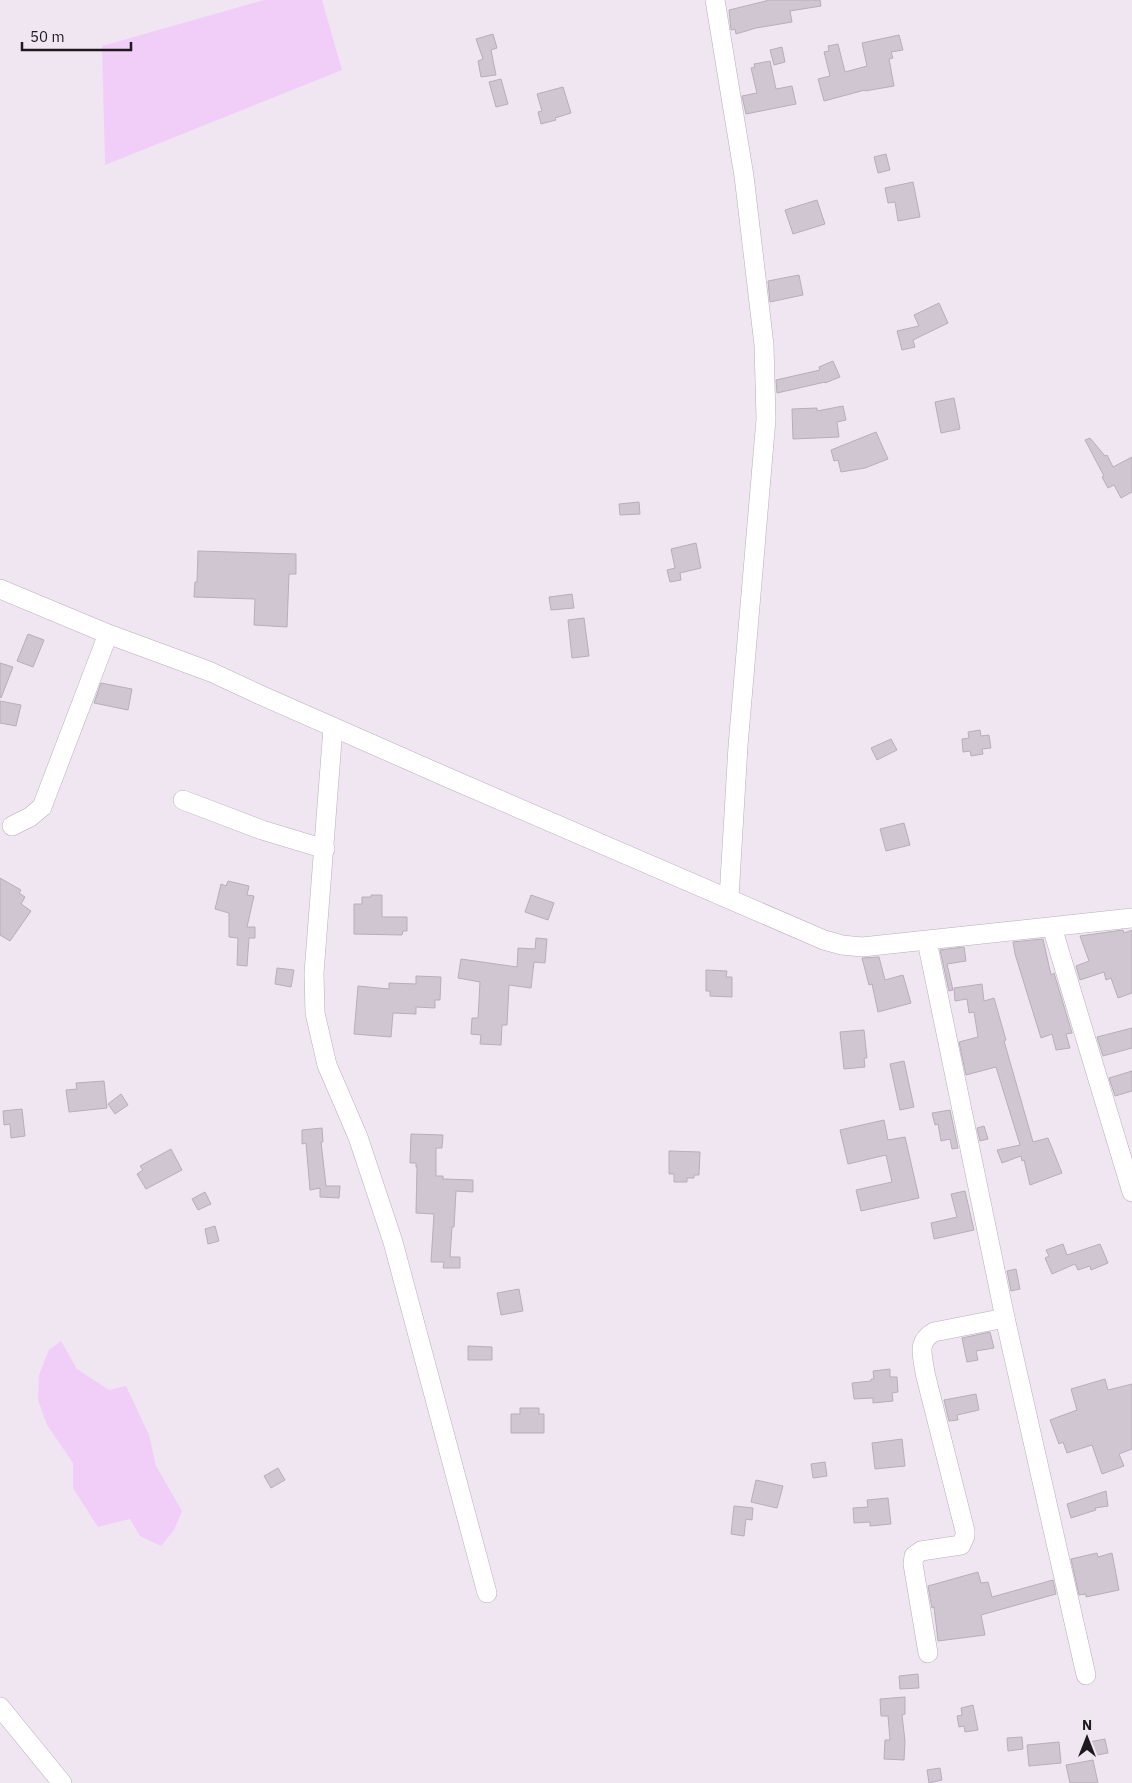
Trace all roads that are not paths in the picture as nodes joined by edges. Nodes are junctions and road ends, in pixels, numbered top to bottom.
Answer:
1 (715, 0) edge
2 (0, 589) edge
3 (108, 634) junction
4 (333, 728) junction
5 (182, 800) dead end
6 (12, 826) dead end
7 (325, 849) junction
8 (729, 898) junction
9 (1132, 918) edge
10 (1052, 927) junction
11 (927, 941) junction
12 (1132, 1192) edge
13 (1005, 1318) junction
14 (487, 1593) dead end
15 (928, 1654) dead end
16 (1086, 1675) dead end
17 (0, 1707) edge
18 (62, 1783) edge

1 - 8 street
2 - 3 street
3 - 4 street
3 - 6 street
4 - 7 street
4 - 8 street
5 - 7 street
7 - 14 street
8 - 11 street
9 - 10 street
10 - 11 street
10 - 12 street
11 - 13 street
13 - 15 street
13 - 16 street
17 - 18 street

